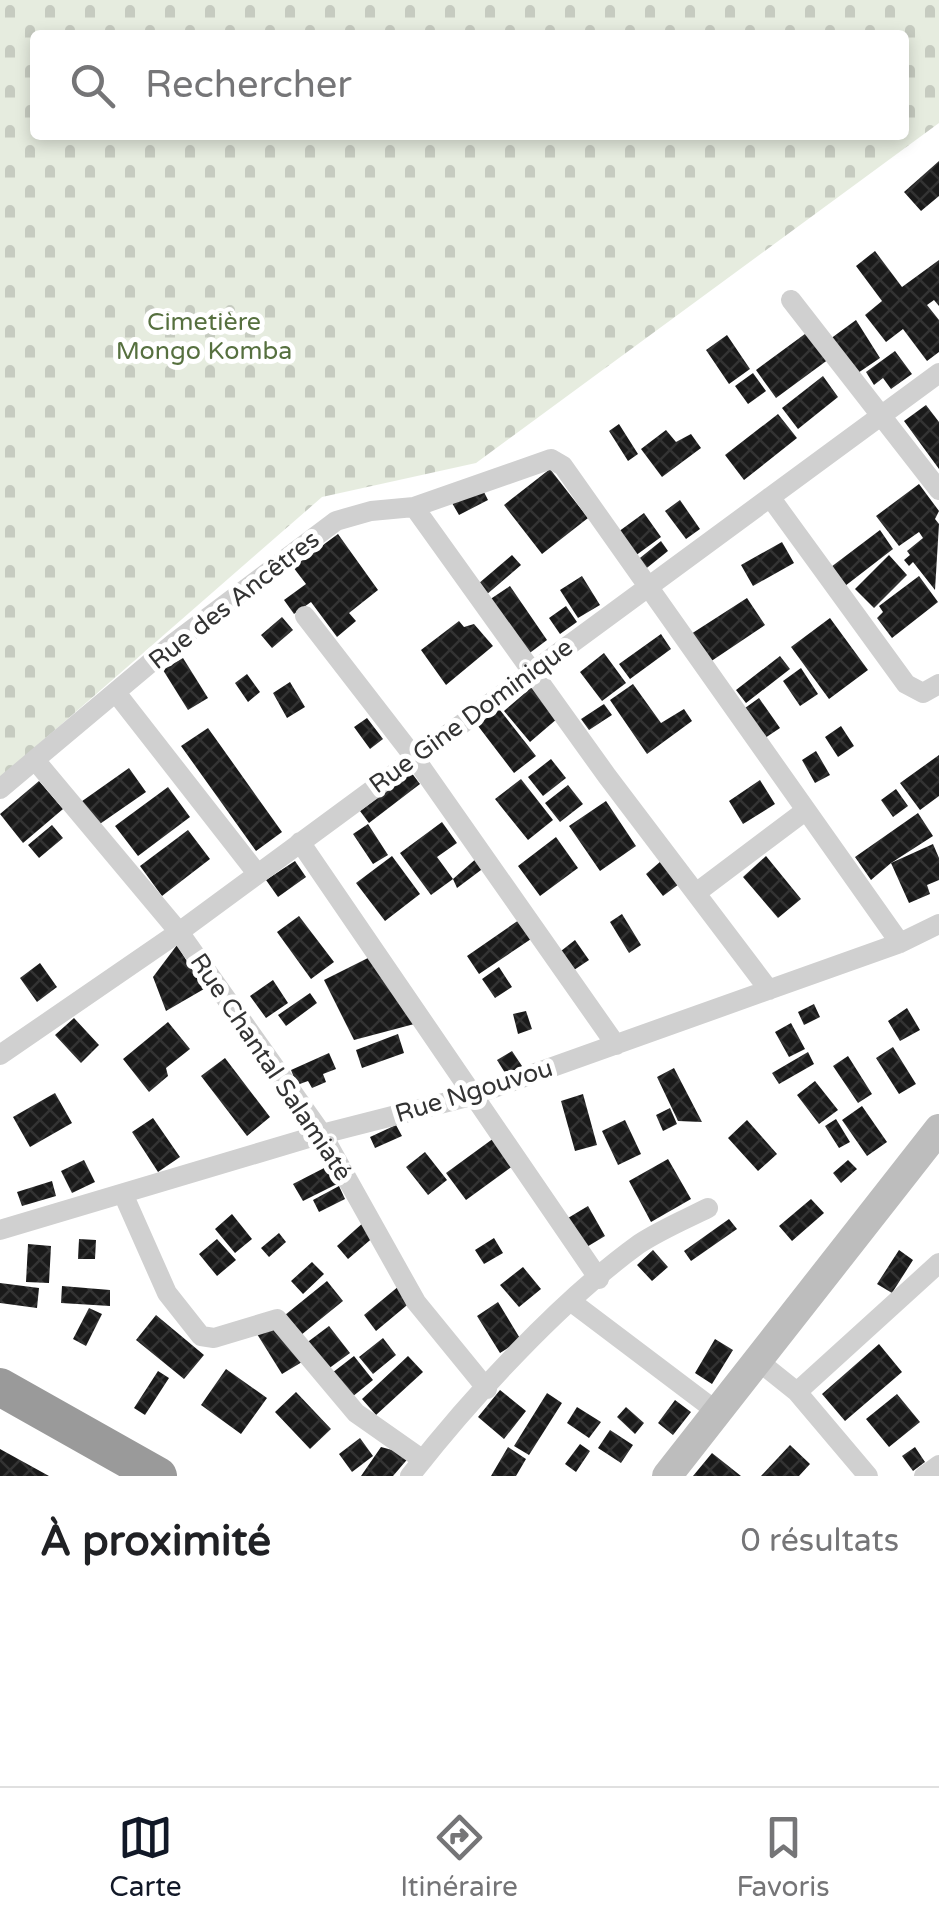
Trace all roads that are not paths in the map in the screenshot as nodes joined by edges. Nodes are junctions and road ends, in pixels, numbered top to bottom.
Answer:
1 (791, 300) dead end
2 (939, 373) edge
3 (879, 418) junction
4 (939, 490) edge
5 (770, 497) junction
6 (414, 507) junction
7 (647, 586) junction
8 (305, 616) dead end
9 (530, 672) junction
10 (935, 686) edge
11 (117, 694) junction
12 (414, 757) junction
13 (35, 760) junction
14 (0, 789) edge
15 (804, 811) junction
16 (300, 842) junction
17 (256, 872) junction
18 (696, 893) junction
19 (939, 924) edge
20 (179, 932) junction
21 (900, 943) junction
22 (769, 990) junction
23 (616, 1045) junction
24 (0, 1054) edge
25 (472, 1096) junction
26 (939, 1129) edge
27 (322, 1134) junction
28 (124, 1196) junction
29 (708, 1208) dead end
30 (0, 1230) edge
31 (939, 1263) edge
32 (599, 1280) junction
33 (573, 1302) junction
34 (758, 1360) junction
35 (0, 1387) edge
36 (486, 1389) junction
37 (797, 1392) junction
38 (716, 1411) junction
39 (939, 1465) edge
40 (416, 1468) edge
41 (158, 1476) edge
42 (667, 1476) edge
43 (868, 1476) edge
44 (924, 1476) edge

1 - 3 street
2 - 3 street, Rue Gine Dominique
3 - 4 street
3 - 5 street, Rue Gine Dominique
5 - 7 street, Rue Gine Dominique
5 - 10 street
6 - 7 street, Rue des Ancêtres
6 - 9 street
6 - 11 street, Rue des Ancêtres
7 - 9 street, Rue Gine Dominique
7 - 15 street
8 - 12 street
9 - 12 street, Rue Gine Dominique
9 - 18 street
11 - 13 street, Rue des Ancêtres
11 - 17 street
12 - 16 street, Rue Gine Dominique
12 - 23 street
13 - 14 street, Rue des Ancêtres
13 - 20 street, Rue Chantal Salamiaté
15 - 18 street
15 - 21 street
16 - 17 street, Rue Gine Dominique
16 - 25 street
17 - 20 street, Rue Gine Dominique
18 - 22 street
19 - 21 street, Rue Ngouvou
20 - 24 street, Rue Gine Dominique
20 - 27 street, Rue Chantal Salamiaté
21 - 22 street, Rue Ngouvou
22 - 23 street, Rue Ngouvou
23 - 25 street, Rue Ngouvou
25 - 27 street, Rue Ngouvou
25 - 32 street
26 - 34 street
27 - 28 street, Rue Ngouvou
27 - 36 street, Rue Chantal Salamiaté
28 - 30 street, Rue Ngouvou
28 - 40 street
29 - 32 street
31 - 37 street
32 - 33 street
33 - 36 street
33 - 38 street
34 - 37 street
34 - 38 street
35 - 41 highway
36 - 40 street
37 - 43 street
38 - 42 street
39 - 44 street

